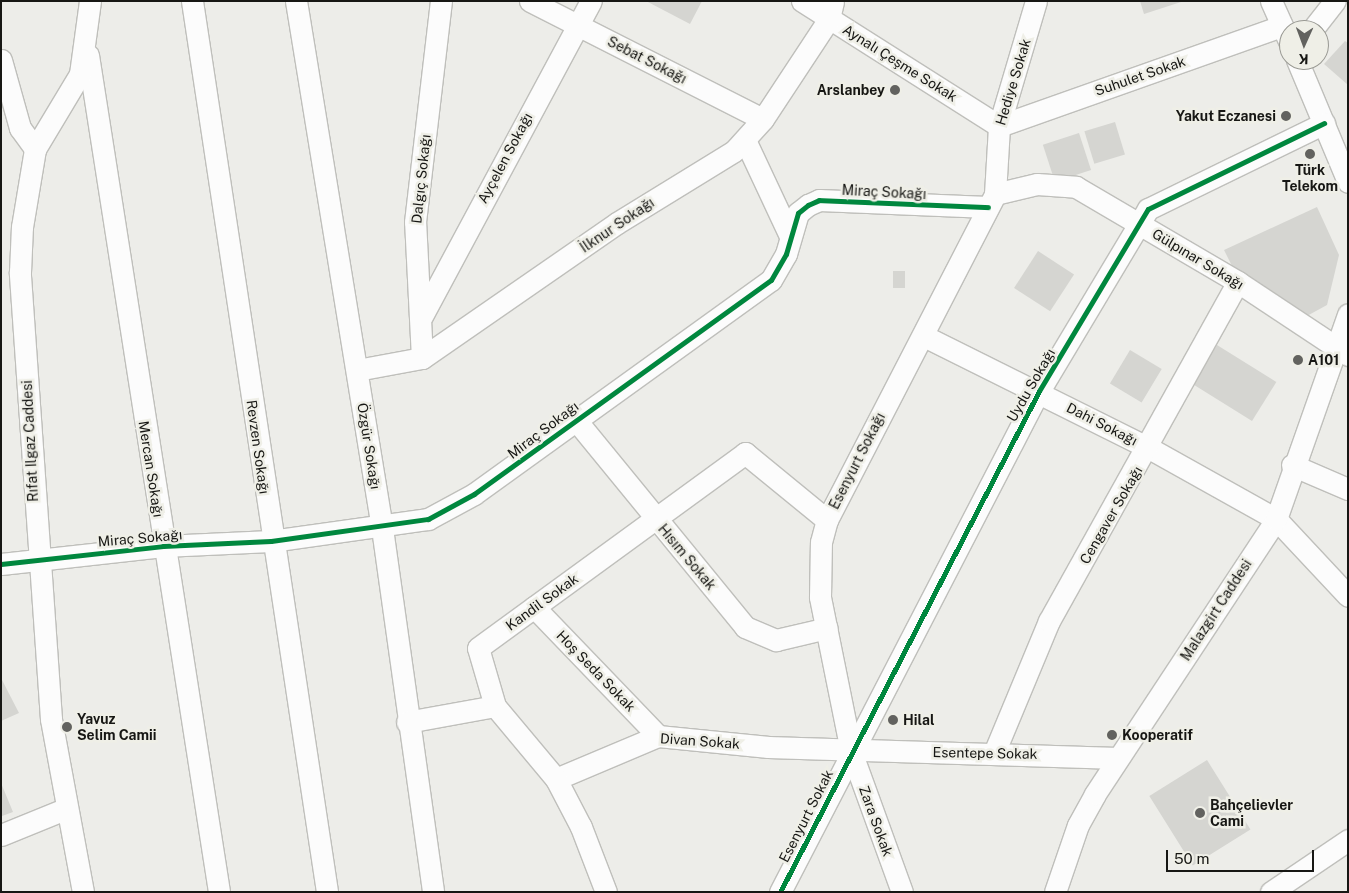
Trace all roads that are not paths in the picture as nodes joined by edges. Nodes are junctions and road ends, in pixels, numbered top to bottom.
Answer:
1 (90, 1) edge
2 (192, 1) edge
3 (296, 1) edge
4 (441, 1) edge
5 (530, 1) edge
6 (591, 1) edge
7 (802, 1) edge
8 (1036, 1) edge
9 (1270, 1) edge
10 (1335, 1) edge
11 (831, 10) edge
12 (1279, 20) edge
13 (1320, 20) edge
14 (577, 25) junction
15 (1279, 36) edge
16 (87, 46) junction
17 (1, 60) edge
18 (1301, 70) edge
19 (763, 119) junction
20 (1324, 123) junction
21 (998, 126) junction
22 (10, 128) edge
23 (745, 140) junction
24 (35, 149) junction
25 (1347, 175) edge
26 (991, 201) junction
27 (1139, 224) junction
28 (790, 236) junction
29 (1238, 282) junction
30 (1348, 314) edge
31 (422, 316) junction
32 (924, 336) junction
33 (1341, 352) edge
34 (422, 358) junction
35 (357, 370) junction
36 (1039, 391) junction
37 (575, 420) junction
38 (1149, 448) junction
39 (1292, 465) junction
40 (1348, 489) edge
41 (1276, 518) junction
42 (656, 520) junction
43 (827, 520) junction
44 (382, 528) junction
45 (271, 541) junction
46 (163, 546) junction
47 (37, 559) junction
48 (1, 564) edge
49 (1348, 596) edge
50 (534, 607) junction
51 (826, 628) junction
52 (495, 706) junction
53 (407, 722) junction
54 (658, 736) junction
55 (851, 750) junction
56 (994, 753) junction
57 (1118, 758) junction
58 (556, 779) junction
59 (65, 809) junction
60 (1, 836) edge
61 (1348, 840) edge
62 (83, 892) edge
63 (218, 892) edge
64 (327, 892) edge
65 (433, 892) edge
66 (606, 892) edge
67 (780, 892) edge
68 (902, 892) edge
69 (1055, 892) edge
70 (1271, 892) edge

1 - 16 street, Rıfat Ilgaz Caddesi
2 - 45 street, Revzen Sokağı
3 - 35 street, Özgür Sokağı
4 - 31 street, Dalgıç Sokağı
5 - 14 street, Sebat Sokağı
6 - 14 street, Ayçelen Sokağı
7 - 11 street, Aynalı Çeşme Sokak
8 - 21 street, Hediye Sokak
9 - 12 street
10 - 13 street
11 - 19 street, İlknur Sokağı
11 - 21 street, Aynalı Çeşme Sokak
14 - 19 street, Sebat Sokağı
14 - 31 street, Ayçelen Sokağı
15 - 21 street, Suhulet Sokak
16 - 24 street, Rıfat Ilgaz Caddesi
16 - 46 street, Mercan Sokağı
17 - 22 street
18 - 20 street
19 - 23 street, İlknur Sokağı
20 - 25 street
20 - 27 street, Uydu Sokağı
21 - 26 street, Hediye Sokak
22 - 24 street
23 - 28 street
23 - 34 street, İlknur Sokağı
24 - 47 street, Rıfat Ilgaz Caddesi
26 - 27 street, Gülpınar Sokağı
26 - 28 street, Miraç Sokağı
26 - 32 street, Esenyurt Sokağı
27 - 29 street, Gülpınar Sokağı
27 - 36 street, Uydu Sokağı
28 - 37 street, Miraç Sokağı
29 - 33 street, Gülpınar Sokağı
29 - 38 street, Cengaver Sokağı
30 - 33 street, Malazgirt Caddesi
31 - 34 street, Dalgıç Sokağı
32 - 36 street, Dahi Sokağı
32 - 43 street, Esenyurt Sokağı
33 - 39 street, Malazgirt Caddesi
34 - 35 street, İlknur Sokağı
35 - 44 street, Özgür Sokağı
36 - 38 street, Dahi Sokağı
36 - 55 street, Uydu Sokağı
37 - 42 street, Hısım Sokak
37 - 44 street, Miraç Sokağı
38 - 41 street, Dahi Sokağı
38 - 56 street, Cengaver Sokağı
39 - 40 street
39 - 41 street, Malazgirt Caddesi
41 - 49 street, Dahi Sokağı
41 - 57 street, Malazgirt Caddesi
42 - 43 street, Kandil Sokak
42 - 50 street, Kandil Sokak
42 - 51 street, Hısım Sokak
43 - 51 street, Esenyurt Sokağı
44 - 45 street, Miraç Sokağı
44 - 53 street, Özgür Sokağı
45 - 46 street, Miraç Sokağı
45 - 64 street, Revzen Sokağı
46 - 47 street, Miraç Sokağı
46 - 63 street, Mercan Sokağı
47 - 48 street, Miraç Sokağı
47 - 59 street, Rıfat Ilgaz Caddesi
50 - 52 street, Kandil Sokak
50 - 54 street, Hoş Seda Sokak
51 - 55 street, Esenyurt Sokağı
52 - 53 street
52 - 58 street, Kandil Sokak
53 - 65 street, Özgür Sokağı
54 - 55 street, Divan Sokak
54 - 58 street, Divan Sokak
55 - 56 street, Esentepe Sokak
55 - 67 street, Esenyurt Sokak
55 - 68 street, Zara Sokak
56 - 57 street, Esentepe Sokak
57 - 69 street, Malazgirt Caddesi
58 - 66 street, Kandil Sokak
59 - 60 street
59 - 62 street, Rıfat Ilgaz Caddesi
61 - 70 street

